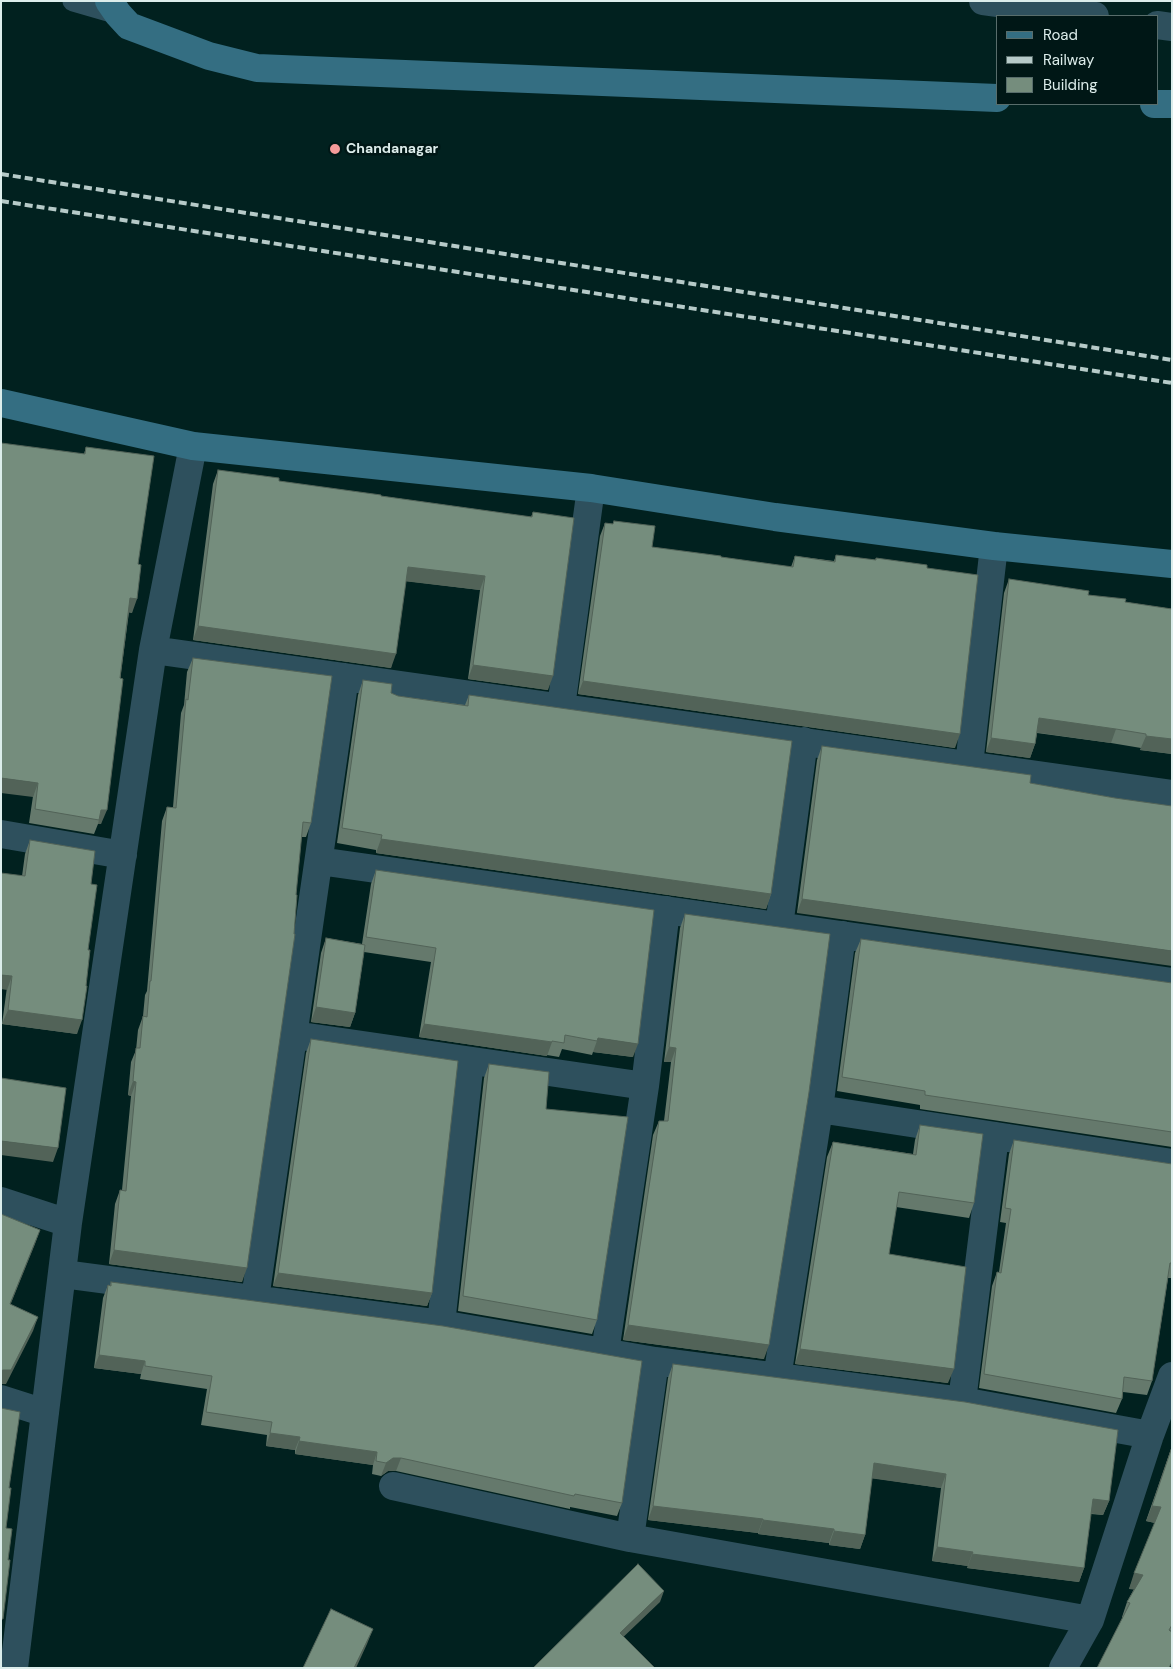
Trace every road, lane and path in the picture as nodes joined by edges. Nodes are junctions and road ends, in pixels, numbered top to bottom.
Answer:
1 (73, 1) edge
2 (983, 1) edge
3 (119, 14) edge
4 (1088, 15) edge
5 (1158, 25) edge
6 (1172, 27) edge
7 (996, 98) edge
8 (1158, 104) edge
9 (1172, 104) edge
10 (1, 403) edge
11 (193, 446) junction
12 (591, 488) junction
13 (994, 546) junction
14 (1172, 564) edge
15 (153, 650) junction
16 (345, 677) junction
17 (562, 707) junction
18 (804, 741) junction
19 (969, 765) junction
20 (1172, 794) edge
21 (1, 834) edge
22 (123, 855) junction
23 (319, 861) junction
24 (666, 910) junction
25 (779, 926) junction
26 (842, 935) junction
27 (1172, 982) edge
28 (294, 1035) junction
29 (470, 1061) junction
30 (645, 1086) junction
31 (819, 1108) junction
32 (995, 1136) junction
33 (1172, 1163) edge
34 (1, 1201) edge
35 (68, 1223) junction
36 (63, 1274) junction
37 (255, 1299) junction
38 (441, 1324) junction
39 (606, 1352) junction
40 (655, 1361) junction
41 (1172, 1376) edge
42 (776, 1378) junction
43 (1, 1399) edge
44 (962, 1401) junction
45 (45, 1414) junction
46 (1150, 1435) junction
47 (393, 1486) dead end
48 (630, 1538) junction
49 (1090, 1620) junction
50 (14, 1668) edge
51 (1063, 1668) edge

1 - 3 lane
2 - 4 street
3 - 7 street
5 - 6 street
8 - 9 street
10 - 11 street
11 - 12 street
11 - 15 street
12 - 13 street
12 - 17 street
13 - 14 street
13 - 19 street
15 - 16 street
15 - 22 street
16 - 17 street
16 - 23 street
17 - 18 street
18 - 19 street
18 - 25 street
19 - 20 street
21 - 22 street
22 - 35 street
23 - 24 street
23 - 28 street
24 - 25 street
24 - 30 street
25 - 26 street
26 - 27 street
26 - 31 street
28 - 29 street
28 - 37 street
29 - 30 street
29 - 38 street
30 - 39 street
31 - 32 street
31 - 42 street
32 - 33 street
32 - 44 street
34 - 35 street
35 - 36 street
36 - 37 street
36 - 45 street
37 - 38 street
38 - 39 street
39 - 40 street
40 - 42 street
40 - 48 street
41 - 46 street
42 - 44 street
43 - 45 street
44 - 46 street
45 - 50 street
46 - 49 street
47 - 48 street
48 - 49 street
49 - 51 street

